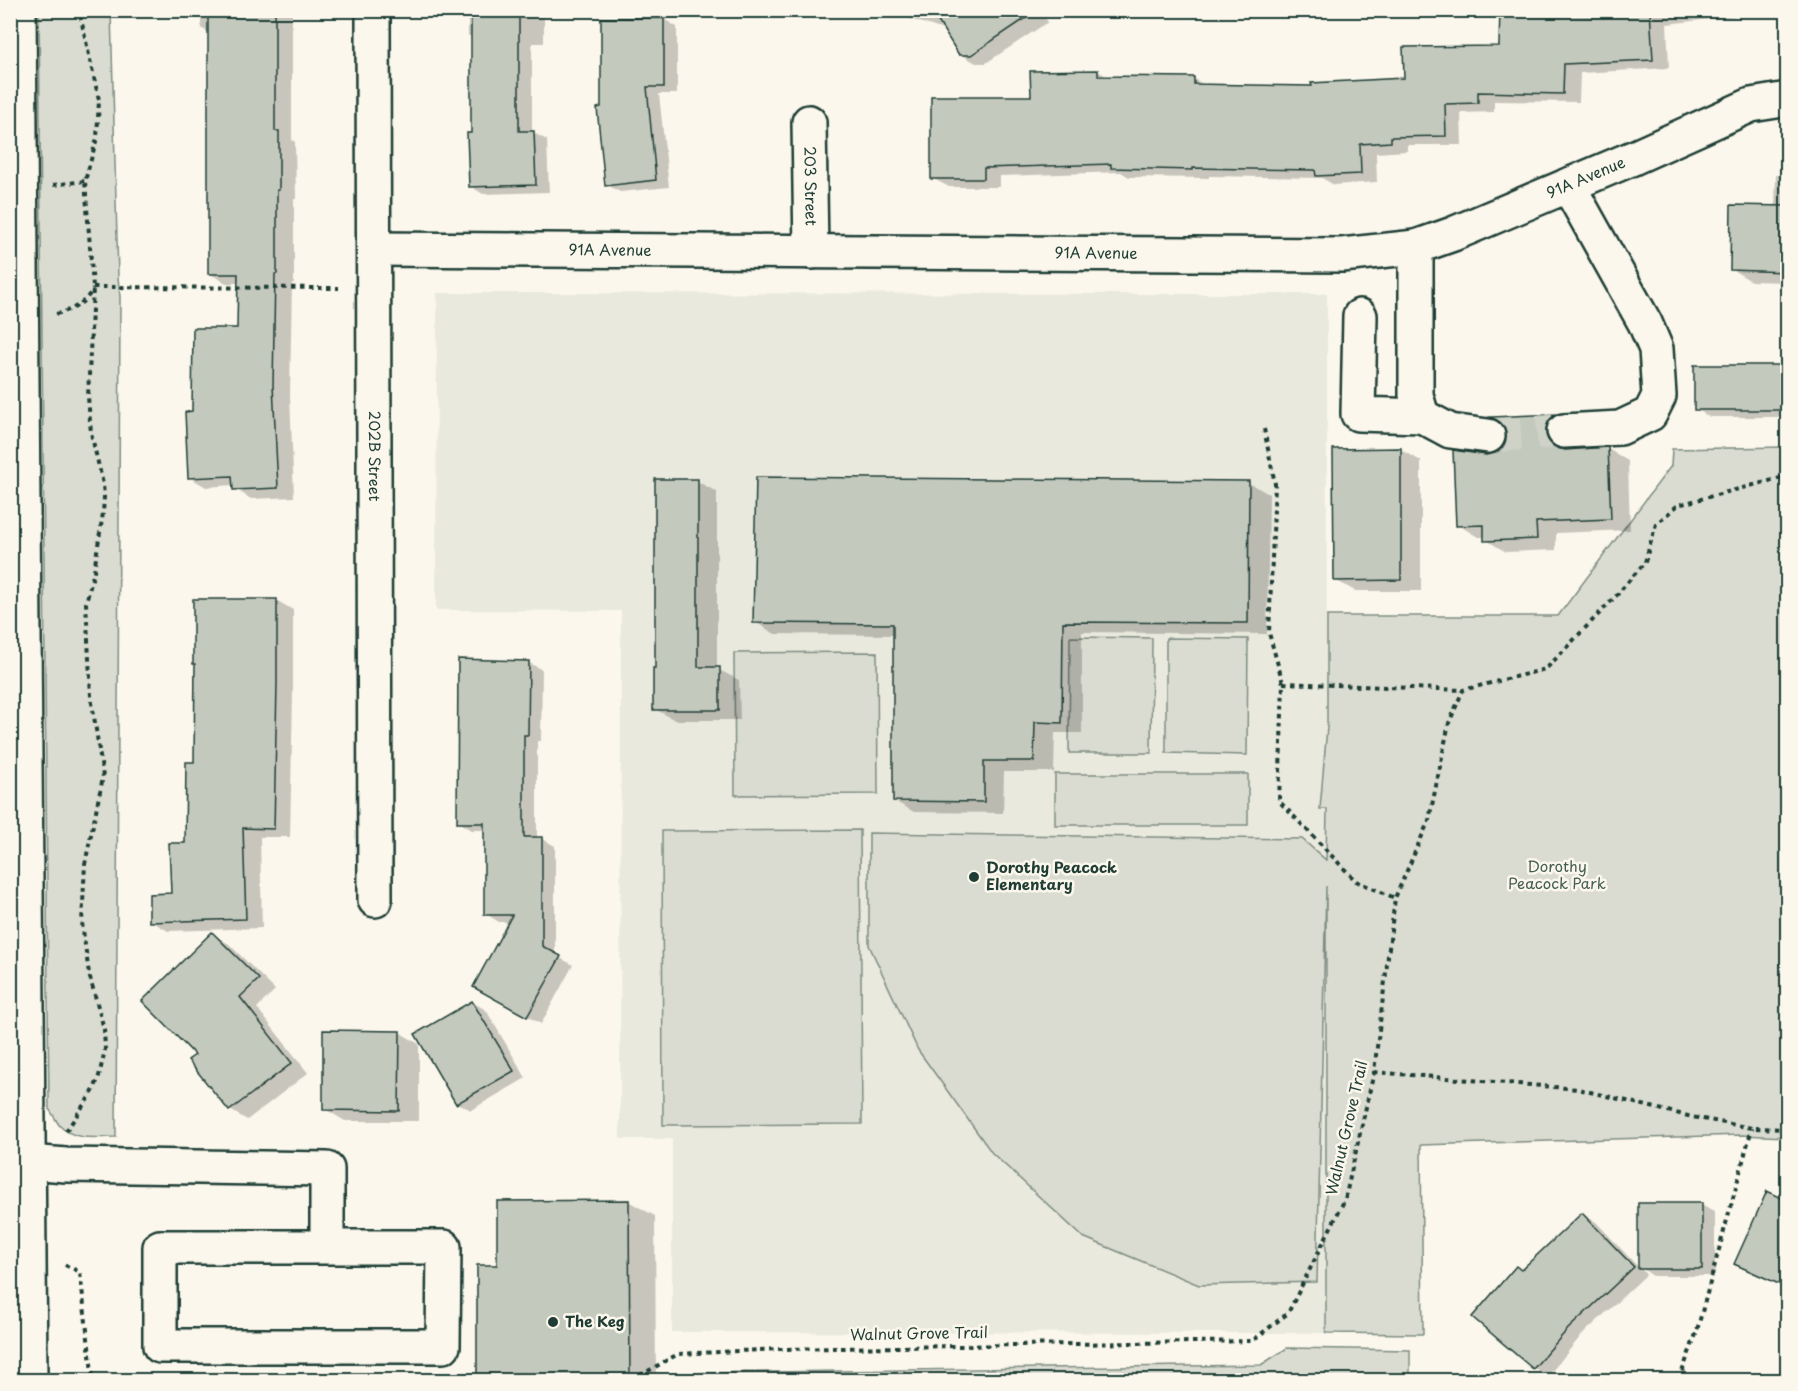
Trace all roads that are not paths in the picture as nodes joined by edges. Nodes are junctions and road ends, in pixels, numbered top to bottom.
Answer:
1 (19, 10) edge
2 (373, 10) edge
3 (1788, 99) edge
4 (809, 122) dead end
5 (1568, 185) junction
6 (1416, 247) junction
7 (16, 249) edge
8 (374, 249) junction
9 (811, 252) junction
10 (1360, 316) dead end
11 (1422, 416) junction
12 (1564, 430) tunnel mouth
13 (1488, 436) tunnel mouth
14 (375, 900) dead end
15 (29, 1162) junction
16 (327, 1247) junction
17 (30, 1380) edge

1 - 7 street
2 - 8 street, 202B Street
3 - 5 street, 91A Avenue
4 - 9 street, 203 Street
5 - 6 street, 91A Avenue
5 - 12 street
6 - 9 street, 91A Avenue
6 - 11 street
7 - 15 street
8 - 9 street, 91A Avenue
8 - 14 street, 202B Street
10 - 11 street
11 - 13 street
15 - 16 street
15 - 17 street
16 - 16 street

